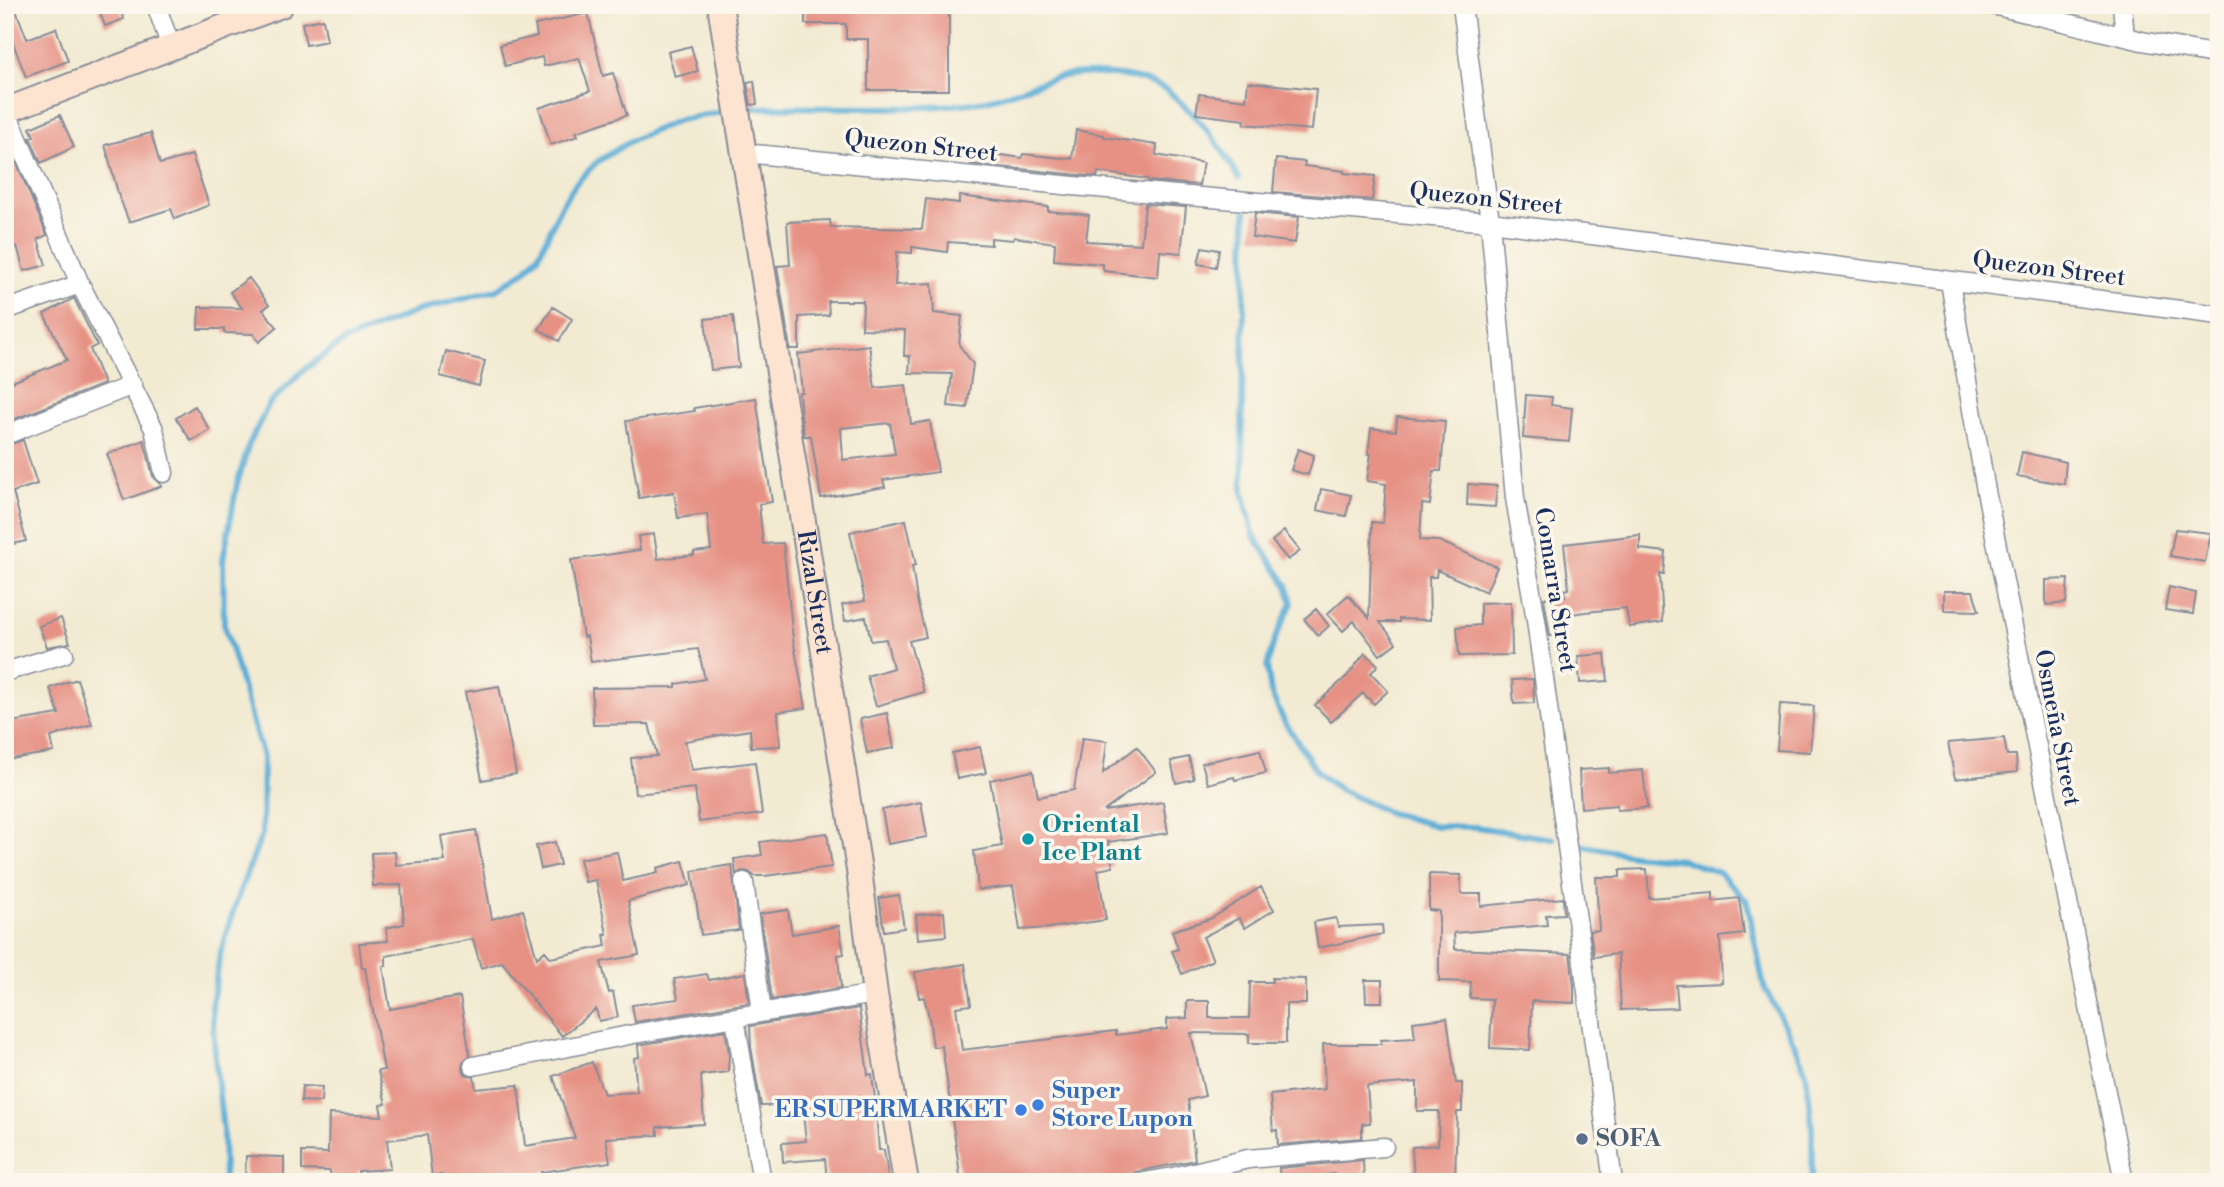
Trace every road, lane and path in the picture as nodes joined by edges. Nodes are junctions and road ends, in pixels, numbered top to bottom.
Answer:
1 (156, 5) edge
2 (281, 5) edge
3 (720, 5) edge
4 (1462, 5) edge
5 (2122, 5) edge
6 (2004, 7) edge
7 (2125, 37) junction
8 (171, 47) junction
9 (2219, 55) edge
10 (6, 110) edge
11 (751, 154) junction
12 (1490, 222) junction
13 (1950, 282) junction
14 (80, 284) junction
15 (5, 310) edge
16 (2219, 315) edge
17 (133, 386) junction
18 (5, 435) edge
19 (164, 473) dead end
20 (64, 653) dead end
21 (5, 672) edge
22 (744, 882) dead end
23 (875, 994) junction
24 (762, 1012) junction
25 (735, 1018) junction
26 (473, 1066) dead end
27 (1384, 1147) dead end
28 (2119, 1181) edge
29 (762, 1182) edge
30 (906, 1182) edge
31 (1144, 1182) edge
32 (1613, 1182) edge

1 - 8 street
2 - 8 street
3 - 11 street, Rizal Street
4 - 12 street, Comarra Street
5 - 7 street
6 - 7 street
7 - 9 street
8 - 10 street
10 - 14 street
11 - 12 street, Quezon Street
11 - 23 street, Rizal Street
12 - 13 street, Quezon Street
12 - 32 street, Comarra Street
13 - 16 street, Quezon Street
13 - 28 street, Osmeña Street
14 - 15 street
14 - 17 street
17 - 18 street
17 - 19 street
20 - 21 street
22 - 24 street
23 - 24 street
23 - 30 street, Rizal Street
24 - 25 street
25 - 26 street
25 - 29 street
27 - 31 street

